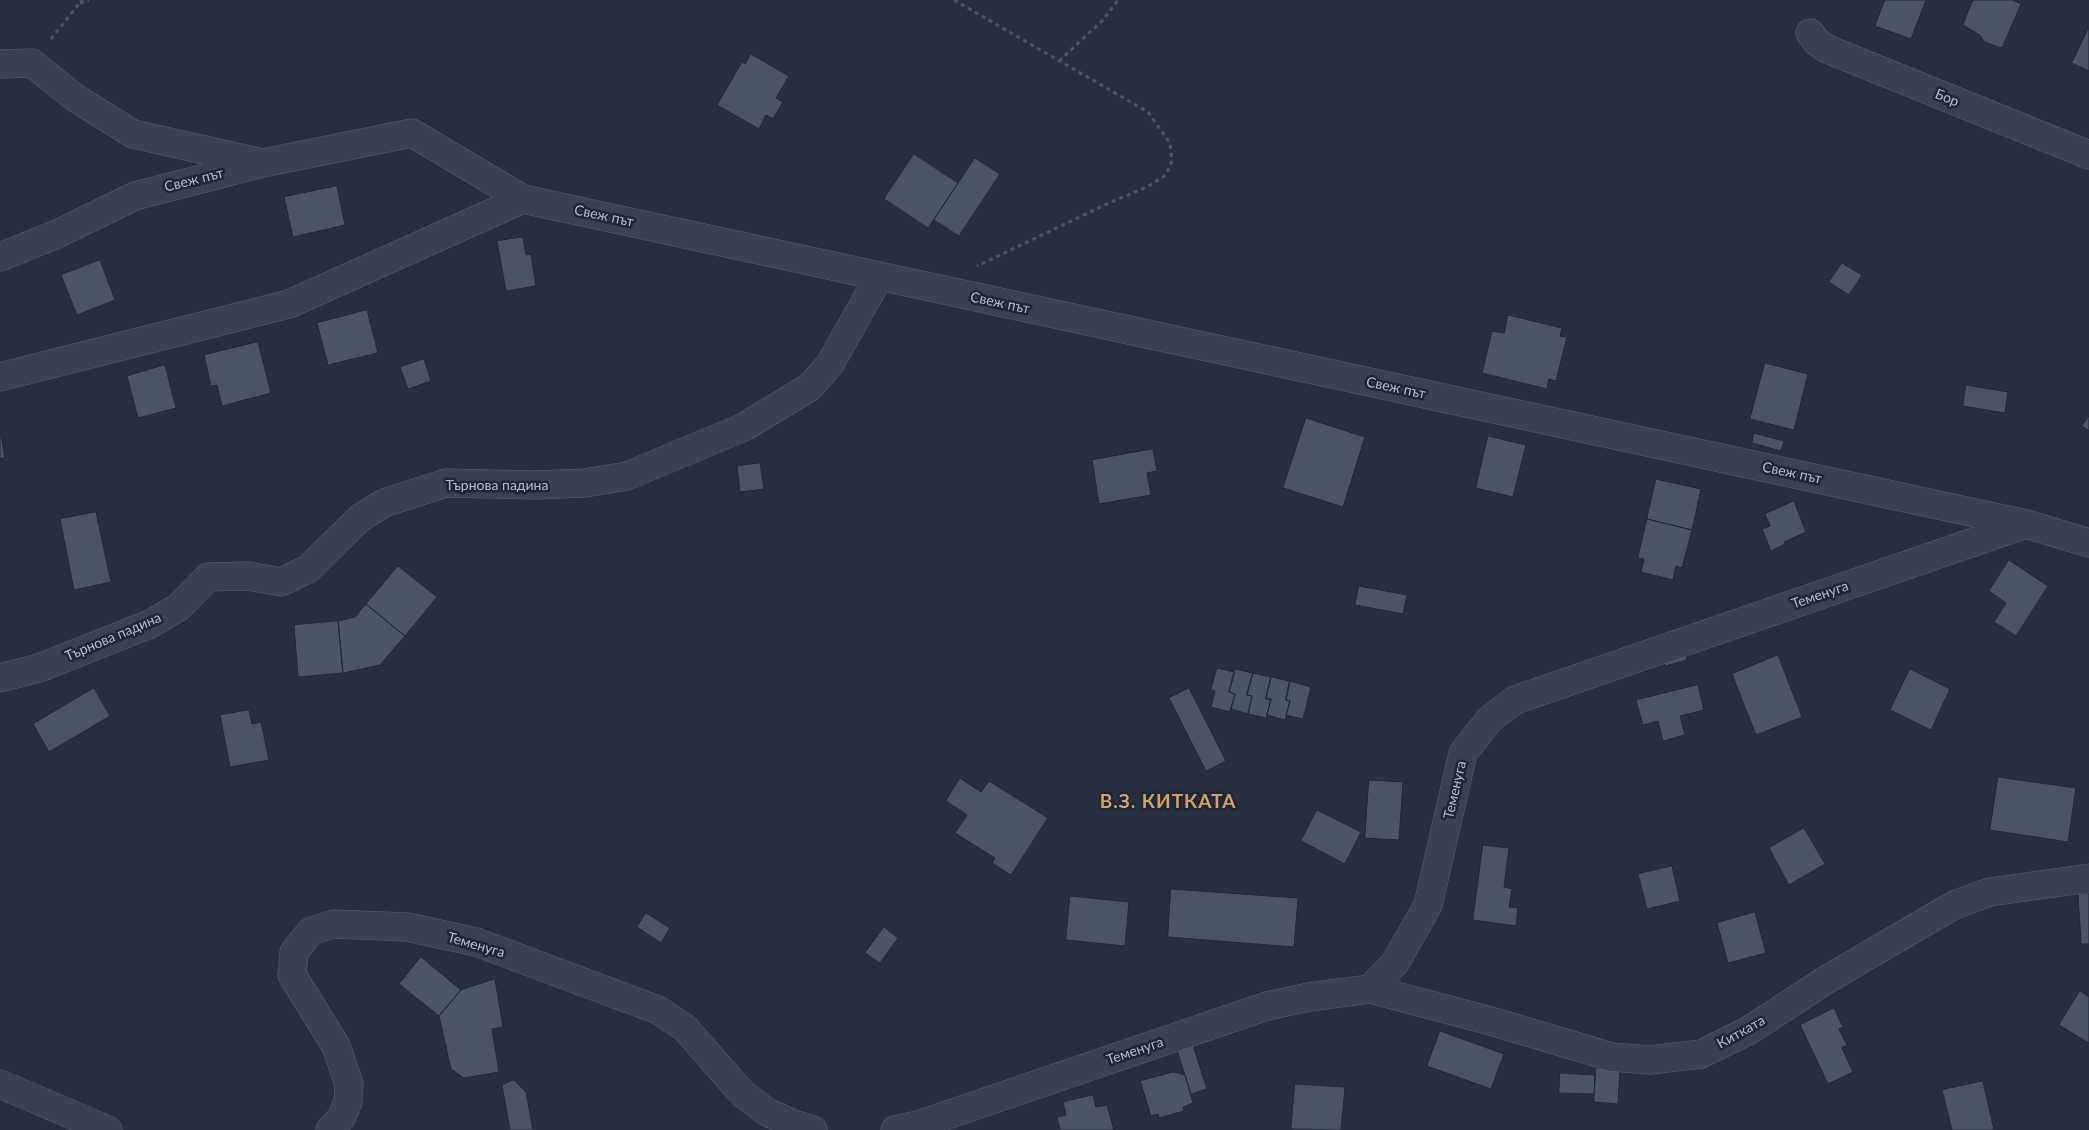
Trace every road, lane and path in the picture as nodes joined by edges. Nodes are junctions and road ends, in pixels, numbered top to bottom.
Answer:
1 (82, 0) edge
2 (89, 0) edge
3 (954, 0) edge
4 (1118, 0) edge
5 (78, 4) junction
6 (1810, 32) dead end
7 (1059, 61) junction
8 (32, 63) junction
9 (0, 64) edge
10 (2089, 155) edge
11 (263, 163) junction
12 (523, 199) junction
13 (0, 257) edge
14 (879, 277) junction
15 (950, 292) junction
16 (0, 377) edge
17 (2026, 524) junction
18 (2089, 543) edge
19 (0, 678) edge
20 (2089, 878) edge
21 (1370, 989) junction
22 (0, 1084) edge
23 (108, 1130) edge
24 (330, 1130) edge
25 (813, 1130) edge
26 (895, 1130) edge

1 - 5 path
2 - 5 path
3 - 7 path
4 - 7 path
5 - 8 path
6 - 10 street, Бор
7 - 15 path
8 - 9 street
8 - 11 street
11 - 12 street, Свеж път
11 - 13 street, Свеж път
12 - 14 street, Свеж път
12 - 16 street
14 - 15 street, Свеж път
14 - 19 street, Търнова падина
15 - 17 street, Свеж път
17 - 18 street
17 - 21 street, Теменуга
20 - 21 street, Китката
21 - 26 street, Теменуга
22 - 23 street
24 - 25 street, Теменуга

